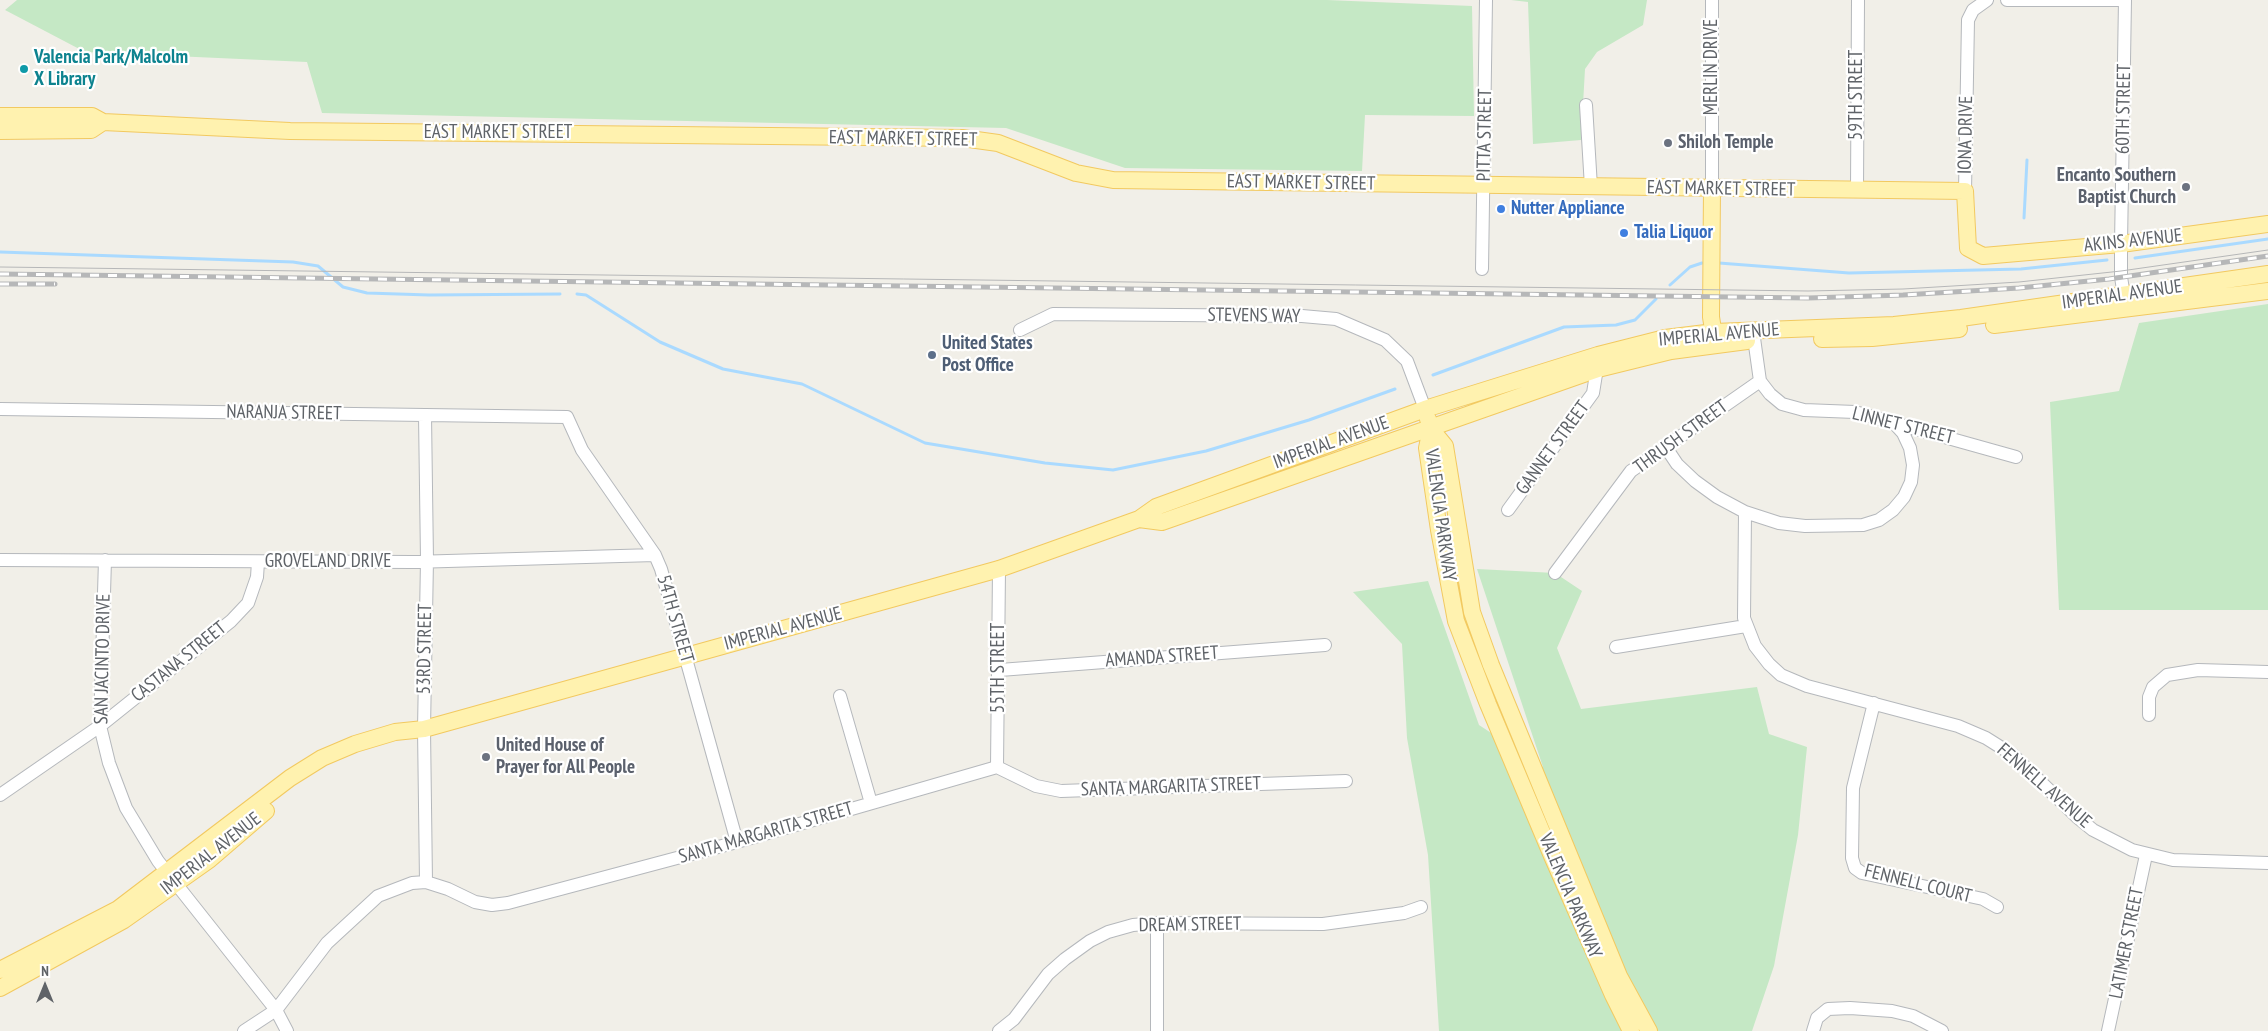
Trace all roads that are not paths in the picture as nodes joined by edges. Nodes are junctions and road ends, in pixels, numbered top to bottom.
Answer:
1 (1486, 0) edge
2 (1712, 0) edge
3 (1858, 0) edge
4 (1987, 0) edge
5 (2006, 0) edge
6 (2125, 0) edge
7 (1586, 106) dead end
8 (0, 116) edge
9 (103, 122) junction
10 (0, 131) edge
11 (1484, 185) junction
12 (1591, 187) junction
13 (1712, 188) junction
14 (1857, 190) junction
15 (1965, 191) junction
16 (2268, 224) edge
17 (2120, 244) junction
18 (1997, 254) joint
19 (1482, 270) dead end
20 (2268, 274) edge
21 (2268, 290) edge
22 (2125, 301) junction
23 (1020, 330) dead end
24 (1753, 336) junction
25 (1714, 338) junction
26 (1598, 362) junction
27 (1760, 381) junction
28 (0, 409) edge
29 (1425, 409) junction
30 (425, 415) junction
31 (567, 417) joint
32 (1892, 421) junction
33 (1431, 429) junction
34 (1665, 446) junction
35 (2016, 457) dead end
36 (1508, 510) dead end
37 (1745, 512) junction
38 (1139, 519) junction
39 (655, 556) junction
40 (0, 560) edge
41 (104, 560) junction
42 (427, 560) junction
43 (258, 562) junction
44 (999, 569) junction
45 (1555, 573) dead end
46 (1746, 626) junction
47 (1325, 645) dead end
48 (1616, 646) dead end
49 (685, 656) junction
50 (1000, 670) junction
51 (2268, 672) edge
52 (840, 696) dead end
53 (1874, 703) junction
54 (2149, 715) dead end
55 (100, 726) junction
56 (424, 729) junction
57 (997, 767) junction
58 (1346, 781) dead end
59 (0, 796) edge
60 (871, 803) junction
61 (737, 842) junction
62 (2146, 854) junction
63 (2268, 863) edge
64 (172, 879) junction
65 (426, 882) junction
66 (1421, 907) dead end
67 (1997, 908) dead end
68 (1157, 923) junction
69 (0, 970) edge
70 (0, 988) edge
71 (276, 1010) junction
72 (244, 1031) edge
73 (288, 1031) edge
74 (999, 1031) edge
75 (1157, 1031) edge
76 (1631, 1031) edge
77 (1649, 1031) edge
78 (1813, 1031) edge
79 (1942, 1031) edge
80 (2108, 1031) edge

1 - 11 street, PITTA STREET
2 - 13 street, MERLIN DRIVE
3 - 14 street, 59TH STREET
4 - 15 street, IONA DRIVE
5 - 6 street
6 - 17 street, 60TH STREET
7 - 12 street
8 - 9 main road, EAST MARKET STREET
9 - 10 main road, EAST MARKET STREET
9 - 11 main road, EAST MARKET STREET
11 - 12 main road, EAST MARKET STREET
11 - 19 street, PITTA STREET
12 - 13 main road, EAST MARKET STREET
13 - 14 main road, EAST MARKET STREET
13 - 25 main road, MERLIN DRIVE
14 - 15 main road, EAST MARKET STREET
15 - 18 main road, IONA DRIVE
16 - 17 main road, AKINS AVENUE
17 - 18 main road, AKINS AVENUE
17 - 22 street, 60TH STREET
20 - 22 main road, IMPERIAL AVENUE
21 - 22 main road, IMPERIAL AVENUE
22 - 24 main road, IMPERIAL AVENUE
23 - 29 street, STEVENS WAY
24 - 25 main road, IMPERIAL AVENUE
24 - 27 street
25 - 26 main road, IMPERIAL AVENUE
26 - 29 main road, IMPERIAL AVENUE
26 - 33 main road, IMPERIAL AVENUE
26 - 36 street, GANNET STREET
27 - 32 street, LINNET STREET
27 - 34 street, THRUSH STREET
28 - 30 street, NARANJA STREET
29 - 33 main road, STEVENS WAY
29 - 38 main road, IMPERIAL AVENUE
30 - 31 street, NARANJA STREET
30 - 42 street, 53RD STREET
31 - 39 street, 54TH STREET
32 - 35 street, LINNET STREET
32 - 37 street
33 - 38 main road, IMPERIAL AVENUE
33 - 76 main road, VALENCIA PARKWAY
33 - 77 main road, VALENCIA PARKWAY
34 - 37 street
34 - 45 street, THRUSH STREET
37 - 46 street
38 - 44 main road, IMPERIAL AVENUE
39 - 42 street, GROVELAND DRIVE
39 - 49 street, 54TH STREET
40 - 41 street, GROVELAND DRIVE
41 - 43 street, GROVELAND DRIVE
41 - 55 street, SAN JACINTO DRIVE
42 - 43 street, GROVELAND DRIVE
42 - 56 street, 53RD STREET
43 - 55 street, CASTANA STREET
44 - 49 main road, IMPERIAL AVENUE
44 - 50 street, 55TH STREET
46 - 48 street
46 - 53 street, FENNELL AVENUE
47 - 50 street, AMANDA STREET
49 - 56 main road, IMPERIAL AVENUE
49 - 61 street, 54TH STREET
50 - 57 street, 55TH STREET
51 - 54 street
52 - 60 street
53 - 62 street, FENNELL AVENUE
53 - 67 street, FENNELL COURT
55 - 59 street, CASTANA STREET
55 - 64 street, SAN JACINTO DRIVE
56 - 64 main road, IMPERIAL AVENUE
56 - 65 street, 53RD STREET
57 - 58 street, SANTA MARGARITA STREET
57 - 60 street, SANTA MARGARITA STREET
60 - 61 street, SANTA MARGARITA STREET
61 - 65 street, SANTA MARGARITA STREET
62 - 63 street, FENNELL AVENUE
62 - 80 street, LATIMER STREET
64 - 69 main road, IMPERIAL AVENUE
64 - 70 main road, IMPERIAL AVENUE
64 - 71 street, SAN JACINTO DRIVE
65 - 71 street
66 - 68 street, DREAM STREET
68 - 74 street, DREAM STREET
68 - 75 street
71 - 72 street
71 - 73 street, SAN JACINTO DRIVE
78 - 79 street

